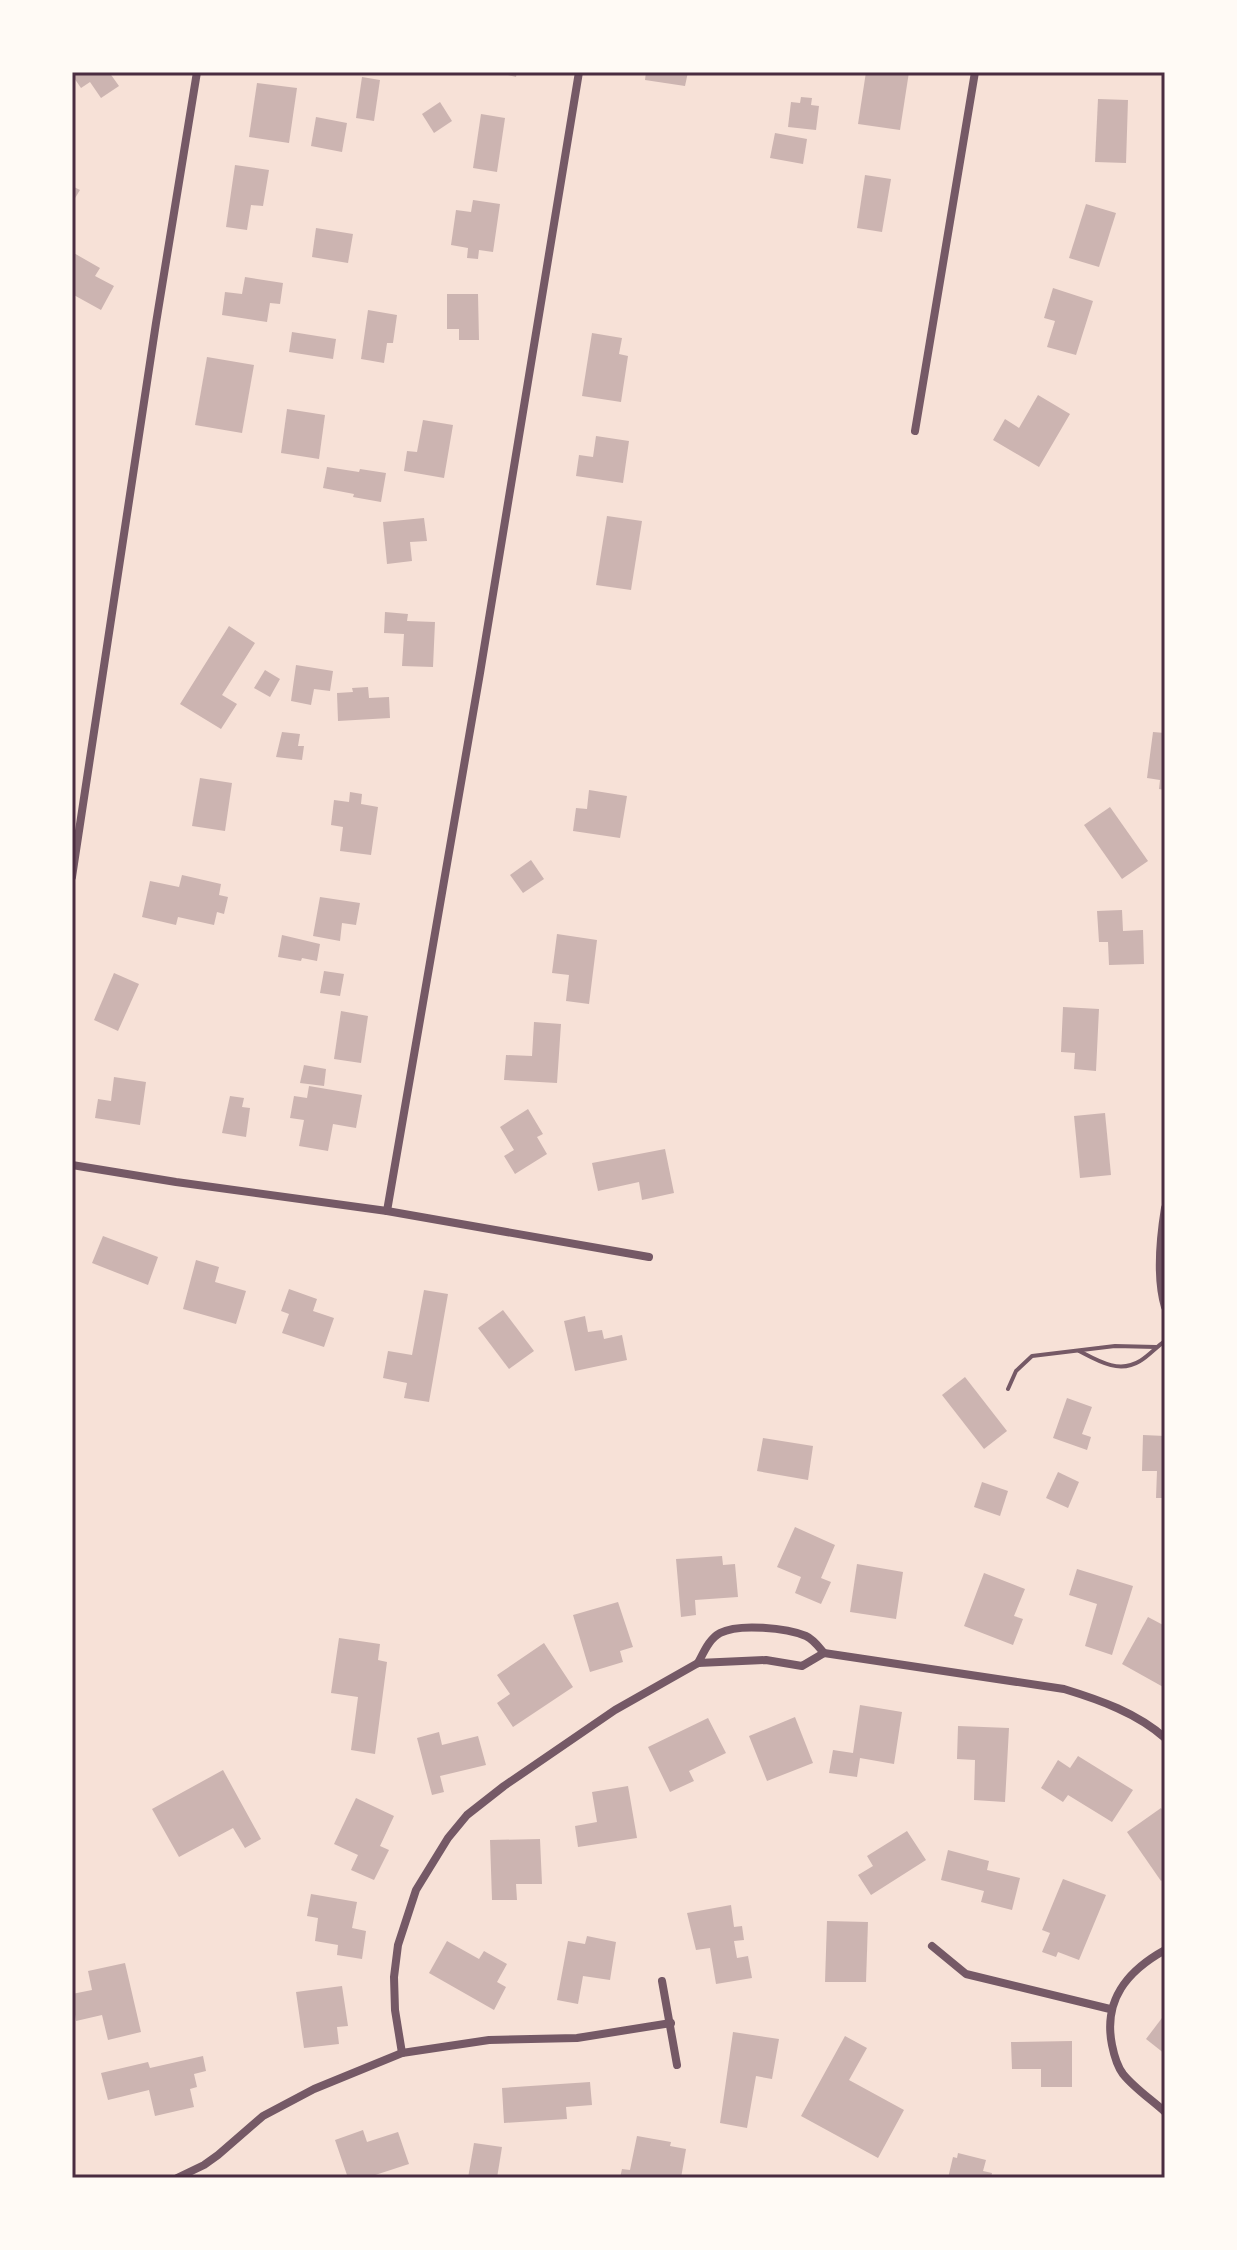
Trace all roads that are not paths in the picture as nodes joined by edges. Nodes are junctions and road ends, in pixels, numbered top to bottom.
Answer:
1 (197, 72) edge
2 (579, 72) edge
3 (975, 72) edge
4 (915, 431) dead end
5 (72, 877) edge
6 (72, 1165) edge
7 (1165, 1208) edge
8 (387, 1211) junction
9 (649, 1257) dead end
10 (1165, 1307) edge
11 (1165, 1341) edge
12 (1156, 1347) junction
13 (1079, 1350) junction
14 (1008, 1389) dead end
15 (824, 1653) junction
16 (698, 1663) junction
17 (1165, 1738) edge
18 (932, 1946) dead end
19 (1165, 1950) edge
20 (662, 1981) dead end
21 (1110, 2009) junction
22 (671, 2023) junction
23 (402, 2053) junction
24 (677, 2065) dead end
25 (1165, 2112) edge
26 (177, 2178) edge

1 - 5 street
2 - 8 street
3 - 4 street
6 - 8 street
7 - 10 street
8 - 9 street
11 - 12 lane
12 - 13 lane
12 - 13 lane
13 - 14 lane
15 - 16 street
15 - 16 street
15 - 17 street
16 - 23 street
18 - 21 street
19 - 21 street
20 - 22 street
21 - 25 street
22 - 23 street
22 - 24 street
23 - 26 street

